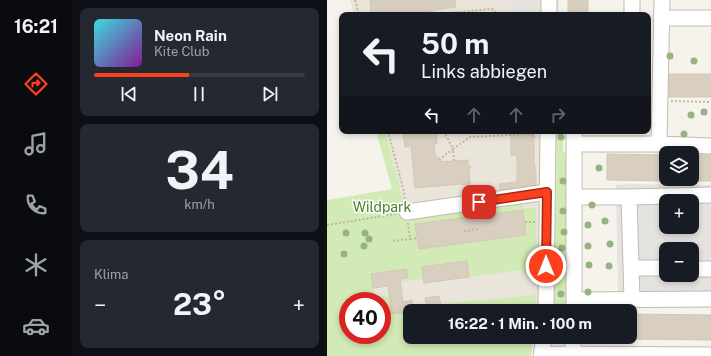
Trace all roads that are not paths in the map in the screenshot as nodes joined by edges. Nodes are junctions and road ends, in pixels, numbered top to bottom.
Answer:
1 (549, 0) edge
2 (632, 0) edge
3 (662, 0) edge
4 (549, 12) edge
5 (632, 12) edge
6 (661, 18) junction
7 (711, 18) edge
8 (548, 134) edge
9 (574, 138) edge
10 (659, 144) junction
11 (711, 146) edge
12 (547, 192) junction
13 (711, 195) edge
14 (574, 197) junction
15 (629, 197) junction
16 (407, 212) road end
17 (631, 268) junction
18 (659, 268) edge
19 (699, 269) edge
20 (711, 269) edge
21 (632, 299) junction
22 (711, 299) edge
23 (546, 304) edge
24 (574, 304) edge
25 (584, 304) edge
26 (543, 344) edge
27 (573, 344) edge
28 (573, 354) junction
29 (542, 355) edge
30 (711, 355) edge

1 - 4 street
2 - 5 street
3 - 6 street
6 - 7 street
6 - 10 street
8 - 12 street
9 - 10 street
9 - 14 street
10 - 11 street
12 - 16 street
12 - 23 street
13 - 15 street
14 - 15 street
14 - 24 street
15 - 17 street
17 - 18 street
17 - 21 street
19 - 20 street
21 - 22 street
21 - 25 street
26 - 29 street
27 - 28 street
28 - 29 street
28 - 30 street

